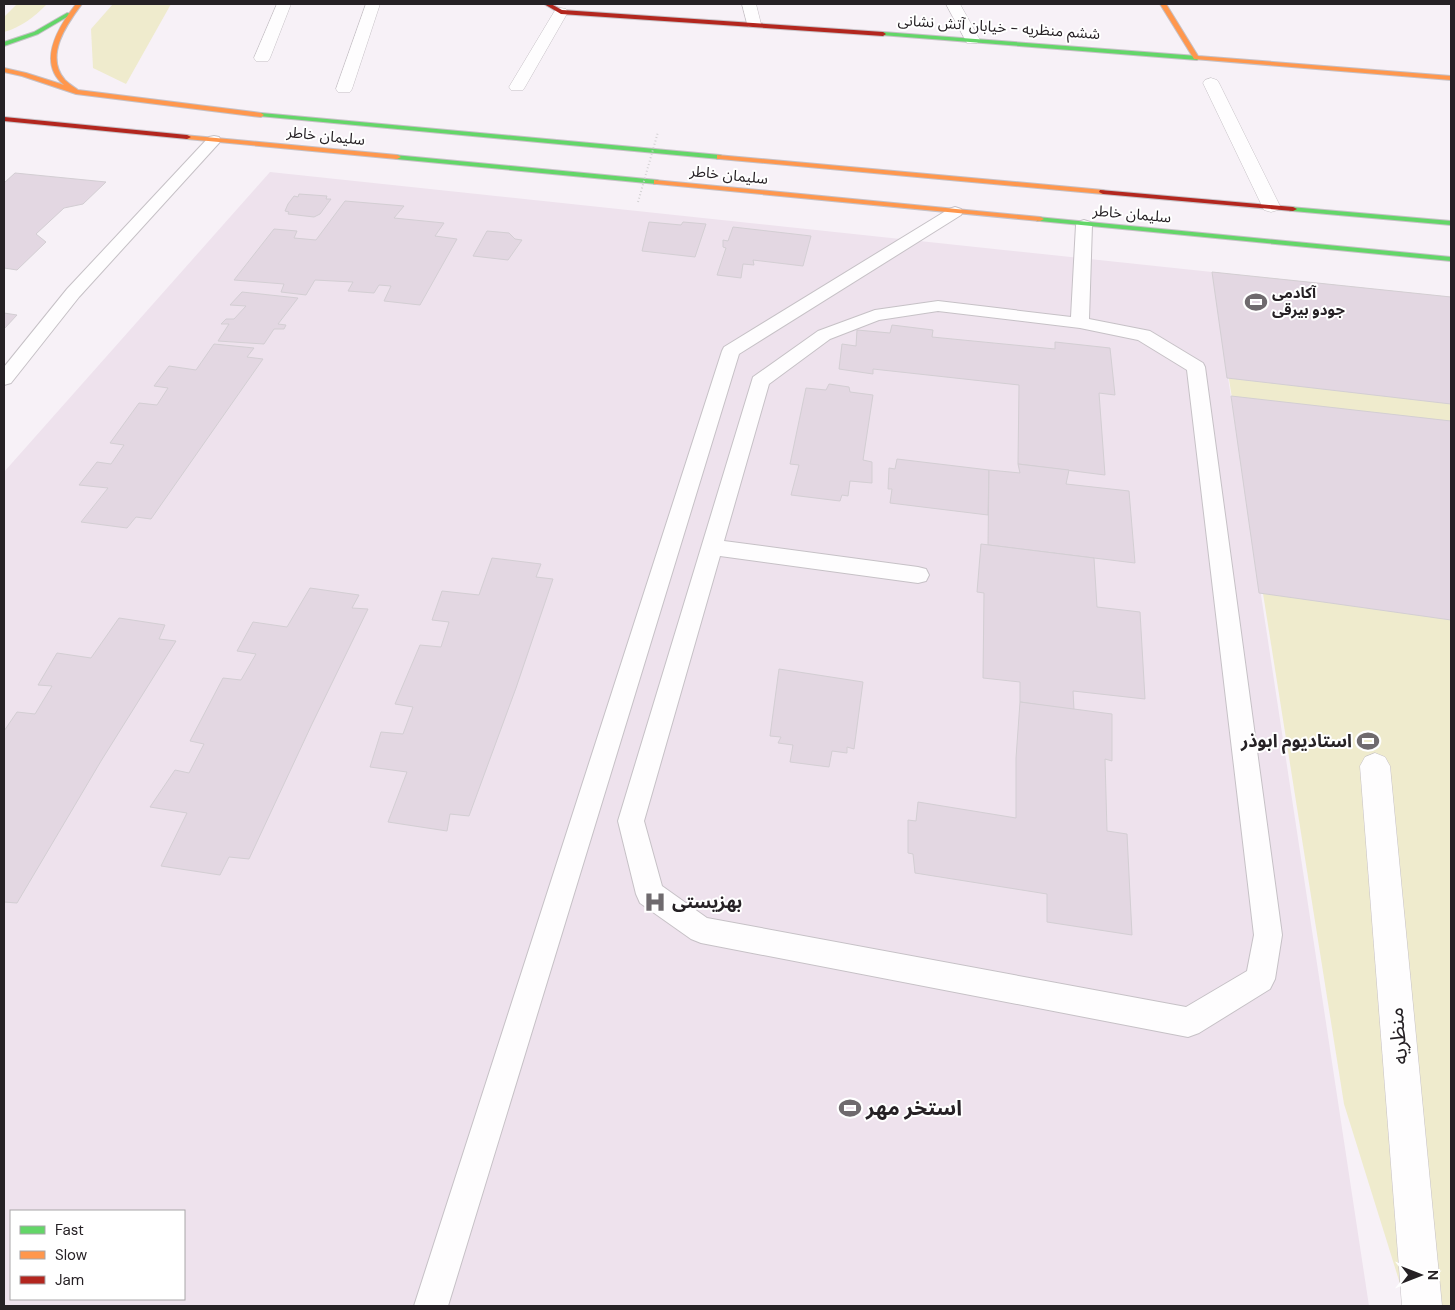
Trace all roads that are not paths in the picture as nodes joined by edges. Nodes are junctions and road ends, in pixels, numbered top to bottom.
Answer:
1 (79, 4) edge
2 (284, 4) edge
3 (373, 4) edge
4 (547, 4) edge
5 (749, 4) edge
6 (953, 4) edge
7 (1163, 4) edge
8 (561, 12) junction
9 (70, 14) junction
10 (753, 24) junction
11 (972, 40) junction
12 (4, 44) edge
13 (262, 58) dead end
14 (1196, 58) junction
15 (4, 70) edge
16 (1451, 78) edge
17 (1211, 82) dead end
18 (517, 87) dead end
19 (344, 89) dead end
20 (76, 92) junction
21 (4, 119) edge
22 (62, 124) junction
23 (4, 130) edge
24 (214, 140) junction
25 (1271, 206) junction
26 (955, 212) junction
27 (1451, 223) edge
28 (1084, 225) junction
29 (1451, 259) edge
30 (1080, 323) junction
31 (4, 379) edge
32 (711, 547) junction
33 (918, 576) dead end
34 (1375, 766) dead end
35 (431, 1306) edge
36 (1422, 1306) edge

1 - 9 main road
2 - 13 street
3 - 19 street
4 - 8 main road, ششم منظریه - خیابان آتش نشانی
5 - 10 street
6 - 11 street
7 - 14 main road
8 - 10 main road, ششم منظریه - خیابان آتش نشانی
8 - 18 street
9 - 12 main road
9 - 20 main road
10 - 11 main road, ششم منظریه - خیابان آتش نشانی
11 - 14 main road, ششم منظریه - خیابان آتش نشانی
14 - 16 main road, ششم منظریه - خیابان آتش نشانی
15 - 20 main road, سلیمان خاطر
17 - 25 street
20 - 25 main road, سلیمان خاطر
21 - 22 main road, سلیمان خاطر
22 - 23 main road
22 - 24 main road, سلیمان خاطر
24 - 26 main road, سلیمان خاطر
24 - 31 lane
25 - 27 main road, سلیمان خاطر
26 - 28 main road, سلیمان خاطر
26 - 35 lane
28 - 29 main road, سلیمان خاطر
28 - 30 lane
30 - 32 lane
30 - 32 lane
32 - 33 lane
34 - 36 street, منظریه

